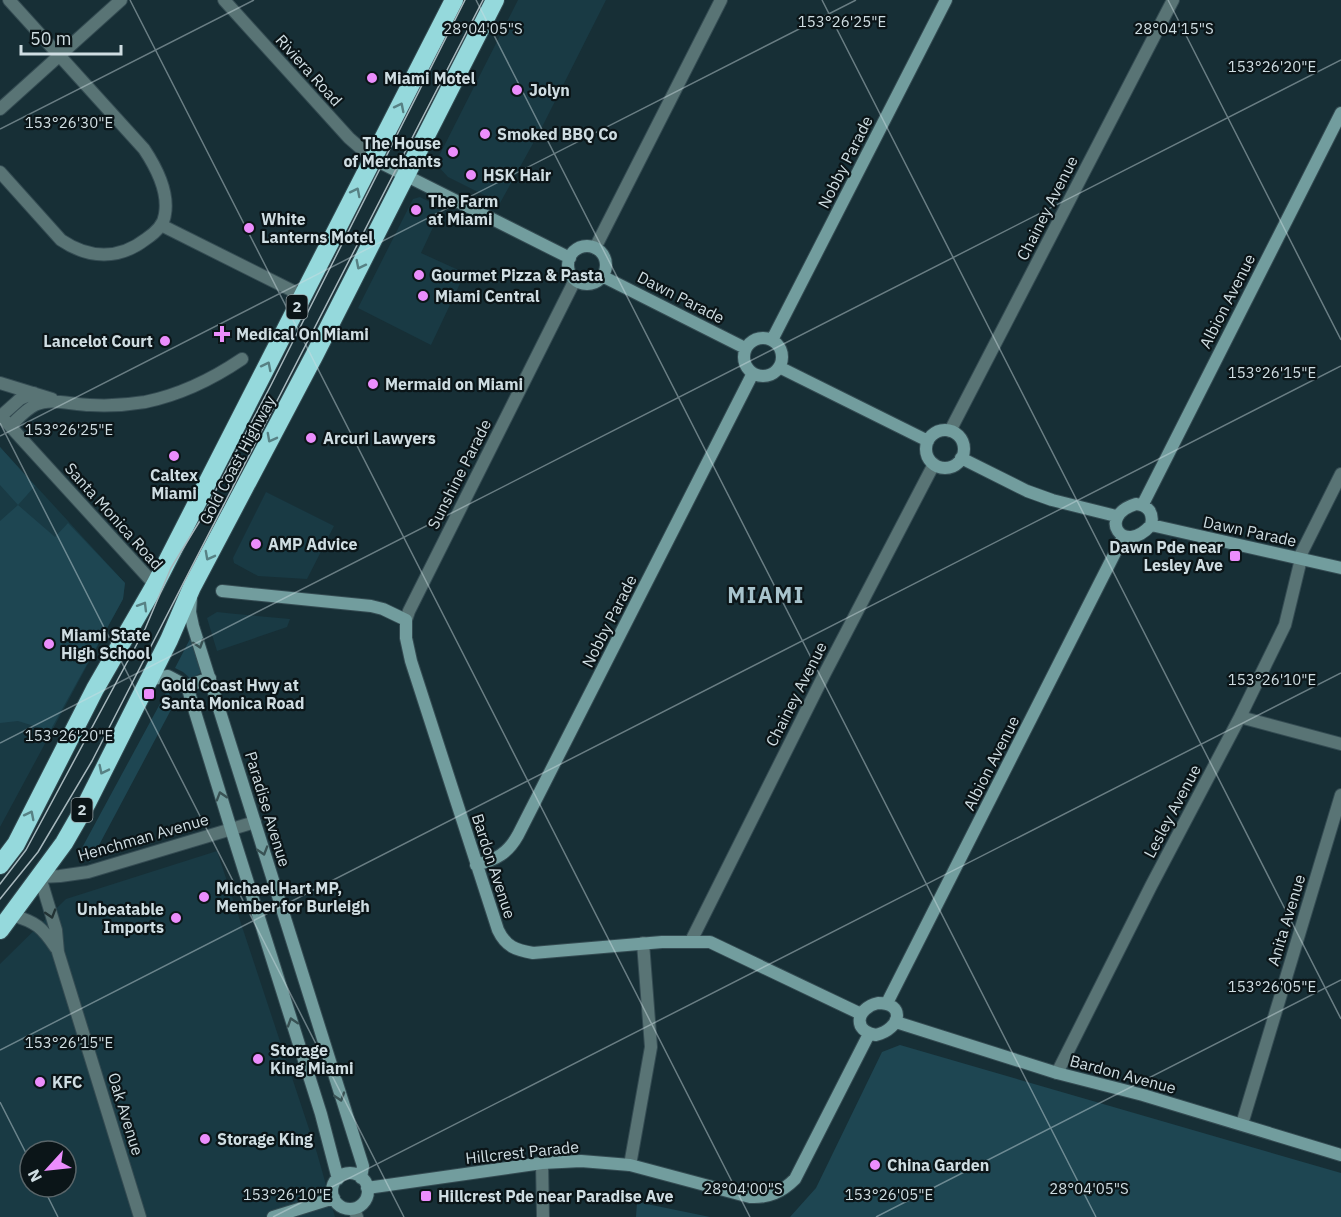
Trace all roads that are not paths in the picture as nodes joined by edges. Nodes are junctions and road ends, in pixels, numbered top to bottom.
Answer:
1 (9, 0) edge
2 (121, 0) edge
3 (224, 0) edge
4 (454, 0) edge
5 (495, 0) edge
6 (721, 0) edge
7 (946, 0) edge
8 (1173, 0) edge
9 (58, 56) junction
10 (0, 109) edge
11 (1341, 112) edge
12 (373, 159) junction
13 (0, 172) edge
14 (406, 176) junction
15 (161, 225) junction
16 (595, 248) junction
17 (570, 258) junction
18 (602, 276) junction
19 (575, 280) junction
20 (303, 296) junction
21 (772, 340) junction
22 (746, 348) junction
23 (242, 359) dead end
24 (779, 367) junction
25 (753, 374) junction
26 (0, 383) edge
27 (34, 393) junction
28 (59, 402) junction
29 (0, 416) edge
30 (10, 426) junction
31 (950, 431) junction
32 (928, 441) junction
33 (961, 459) junction
34 (934, 464) junction
35 (1341, 474) edge
36 (1143, 504) junction
37 (1116, 516) junction
38 (1151, 525) junction
39 (1123, 537) junction
40 (1300, 559) junction
41 (1341, 568) edge
42 (155, 585) junction
43 (192, 587) junction
44 (222, 591) dead end
45 (406, 620) junction
46 (210, 678) junction
47 (147, 680) junction
48 (188, 686) junction
49 (1240, 717) junction
50 (1341, 744) edge
51 (1341, 795) edge
52 (255, 822) junction
53 (231, 829) junction
54 (0, 865) edge
55 (476, 865) junction
56 (40, 876) junction
57 (12, 915) junction
58 (0, 930) edge
59 (691, 941) junction
60 (643, 943) junction
61 (58, 952) junction
62 (886, 1003) junction
63 (861, 1014) junction
64 (896, 1022) junction
65 (869, 1034) junction
66 (1057, 1073) junction
67 (1242, 1124) junction
68 (1341, 1155) edge
69 (542, 1164) junction
70 (630, 1165) junction
71 (338, 1179) junction
72 (364, 1183) junction
73 (333, 1198) junction
74 (356, 1213) edge
75 (140, 1217) edge
76 (273, 1217) edge
77 (543, 1217) edge

1 - 9 street
2 - 9 street
3 - 12 street, Riviera Road
12 -> 4 highway, Gold Coast Highway / 2
5 - 14 highway, Gold Coast Highway / 2
6 - 16 street
7 - 21 street, Nobby Parade
8 - 31 street, Chainey Avenue
9 - 10 street
9 - 15 street
11 - 36 street, Albion Avenue
12 - 14 street
20 -> 12 highway, Gold Coast Highway / 2
13 - 15 street
14 - 17 street
14 -> 43 highway, Gold Coast Highway / 2
15 - 20 street
16 - 17 street
16 - 18 street
17 - 19 street
18 - 19 street
18 - 22 street, Dawn Parade
19 - 45 street, Sunshine Parade
42 -> 20 highway, Gold Coast Highway / 2
21 - 22 street
21 - 24 street
22 - 25 street
23 - 28 street
24 - 25 street
24 - 32 street
25 - 55 street, Nobby Parade
26 - 27 street
27 - 28 street
27 - 29 street
28 - 30 street
29 - 30 street, Santa Monica Road
30 - 42 street, Santa Monica Road
31 - 32 street
31 - 33 street
32 - 34 street
33 - 34 street
33 - 37 street
34 - 59 street, Chainey Avenue
35 - 40 street, Lesley Avenue
36 - 37 street
36 - 38 street
37 - 39 street
38 - 39 street
38 - 40 street, Dawn Parade
39 - 62 street, Albion Avenue
40 - 41 street, Dawn Parade
40 - 49 street, Lesley Avenue
54 -> 42 highway, Gold Coast Highway / 2
43 -> 46 street, Paradise Avenue
43 - 47 highway, Gold Coast Highway / 2
44 - 45 street
45 - 55 street, Bardon Avenue
46 - 48 street
46 - 52 street, Paradise Avenue
47 - 48 street
47 -> 56 highway, Gold Coast Highway / 2
53 -> 48 street
49 - 50 street
49 - 66 street, Lesley Avenue
51 - 67 street, Anita Avenue
52 - 53 street, Henchman Avenue
52 -> 72 street, Paradise Avenue
53 - 56 street, Henchman Avenue
71 -> 53 street
55 - 60 street, Bardon Avenue
56 - 57 highway, Gold Coast Highway / 2
56 -> 61 street, Oak Avenue
57 - 58 highway, Gold Coast Highway / 2
57 - 61 street, Oak Avenue
59 - 60 street, Bardon Avenue
59 - 63 street, Bardon Avenue
60 - 70 street
61 - 75 street, Oak Avenue
62 - 63 street
62 - 64 street
63 - 65 street
64 - 65 street
64 - 66 street, Bardon Avenue
65 - 70 street, Hillcrest Parade
66 - 67 street, Bardon Avenue
67 - 68 street, Bardon Avenue
69 - 70 street, Hillcrest Parade
69 - 72 street, Hillcrest Parade
69 - 77 street
71 - 72 street
71 - 73 street
72 - 74 street
73 - 74 street
73 - 76 street

